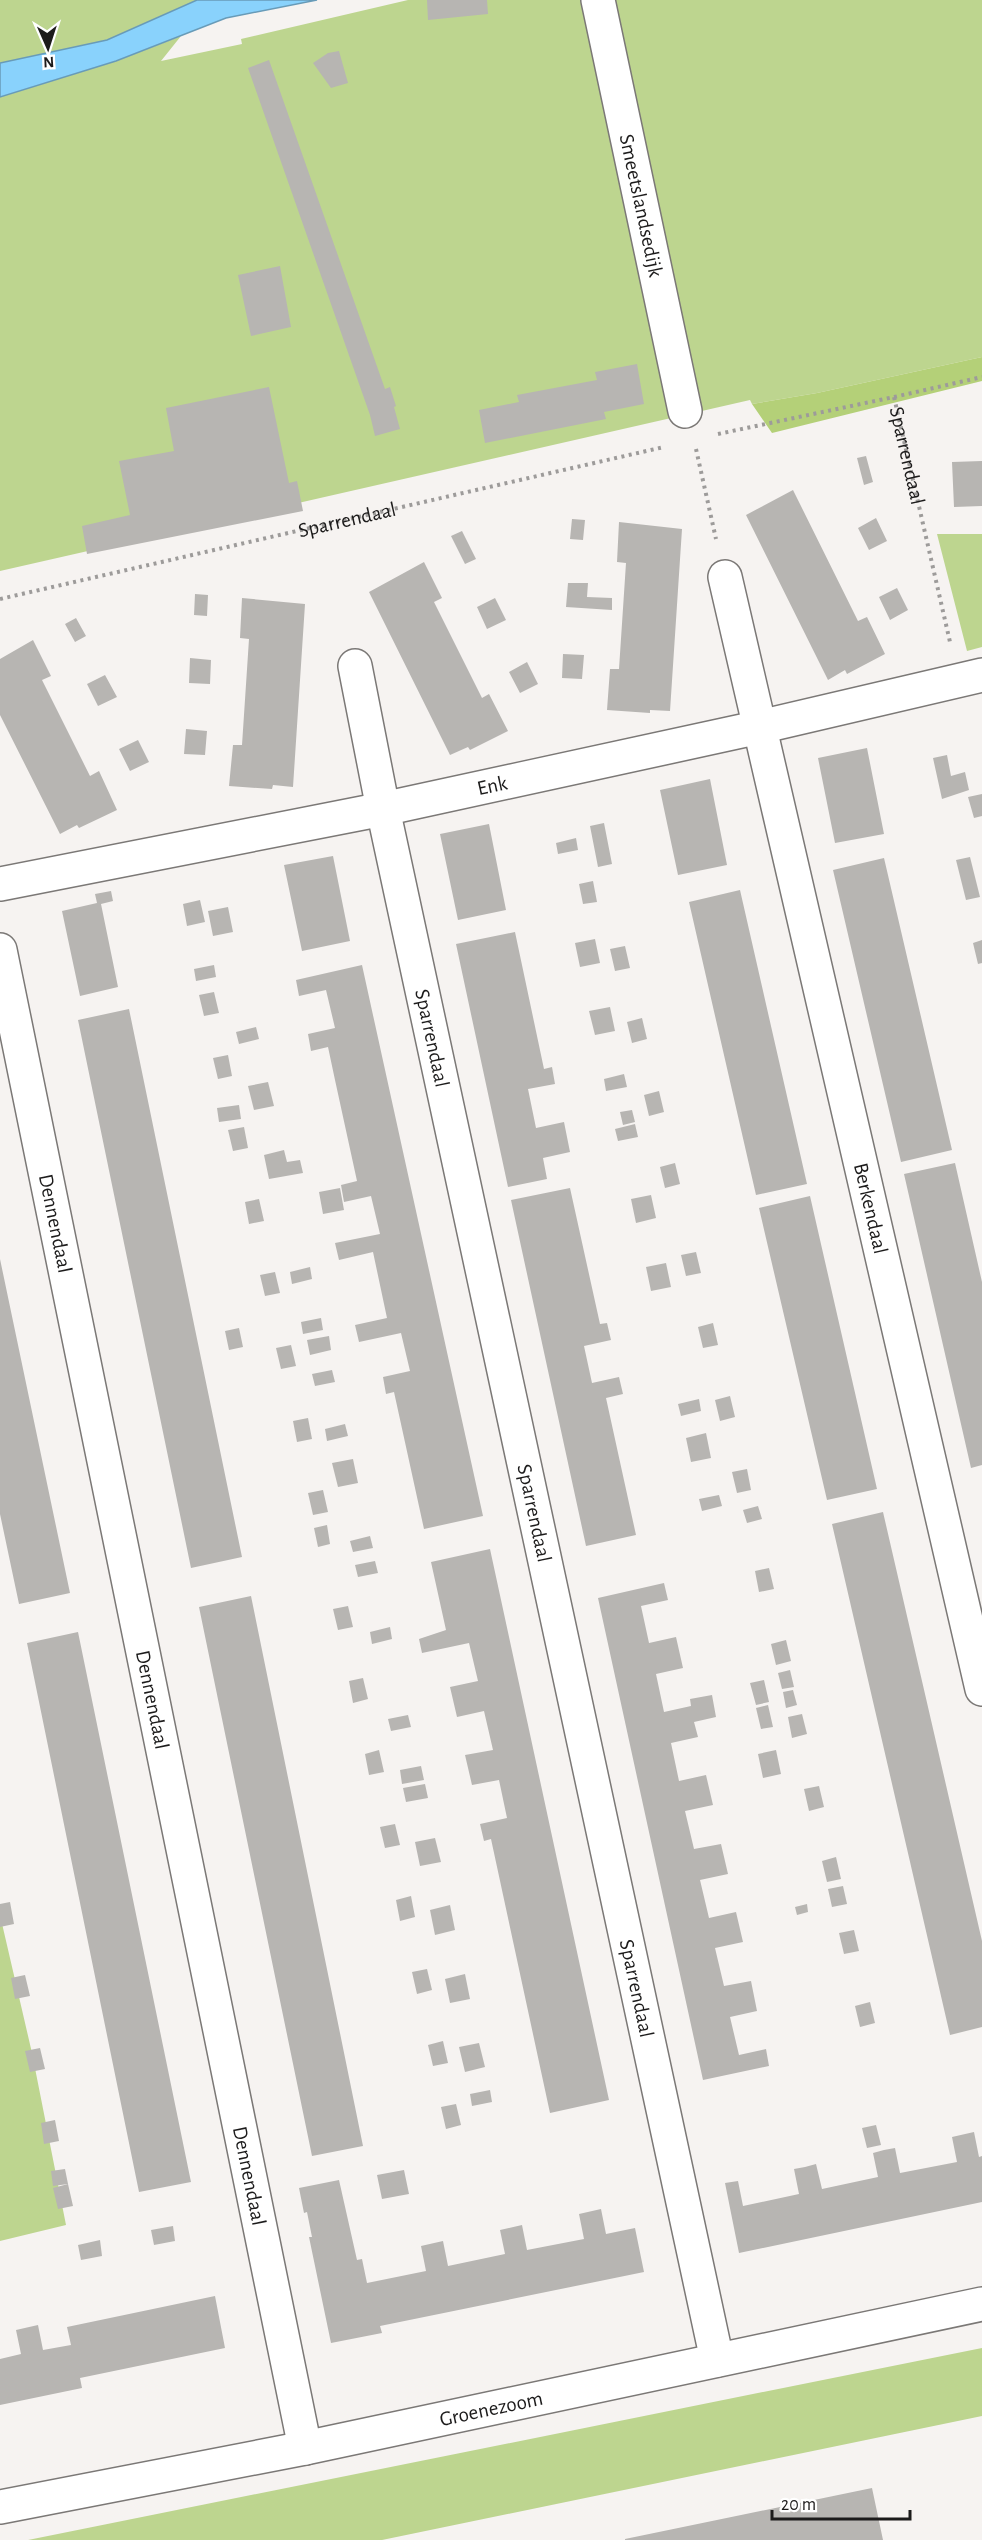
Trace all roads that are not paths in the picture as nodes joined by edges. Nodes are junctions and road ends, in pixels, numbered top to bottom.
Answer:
1 (598, 0) edge
2 (689, 425) road end
3 (725, 577) road end
4 (355, 666) dead end
5 (970, 678) edge
6 (760, 727) junction
7 (383, 809) junction
8 (0, 884) edge
9 (0, 950) edge
10 (982, 1689) edge
11 (982, 2304) edge
12 (717, 2360) junction
13 (305, 2448) junction
14 (0, 2507) edge

1 - 2 street, Smeetslandsedijk
3 - 6 street
4 - 7 street, Sparrendaal
5 - 6 street, Enk
6 - 7 street, Enk
6 - 10 street, Berkendaal
7 - 8 street, Enk
7 - 12 street, Sparrendaal
9 - 13 street, Dennendaal
11 - 12 street, Groenezoom
12 - 13 street, Groenezoom
13 - 14 street, Groenezoom

